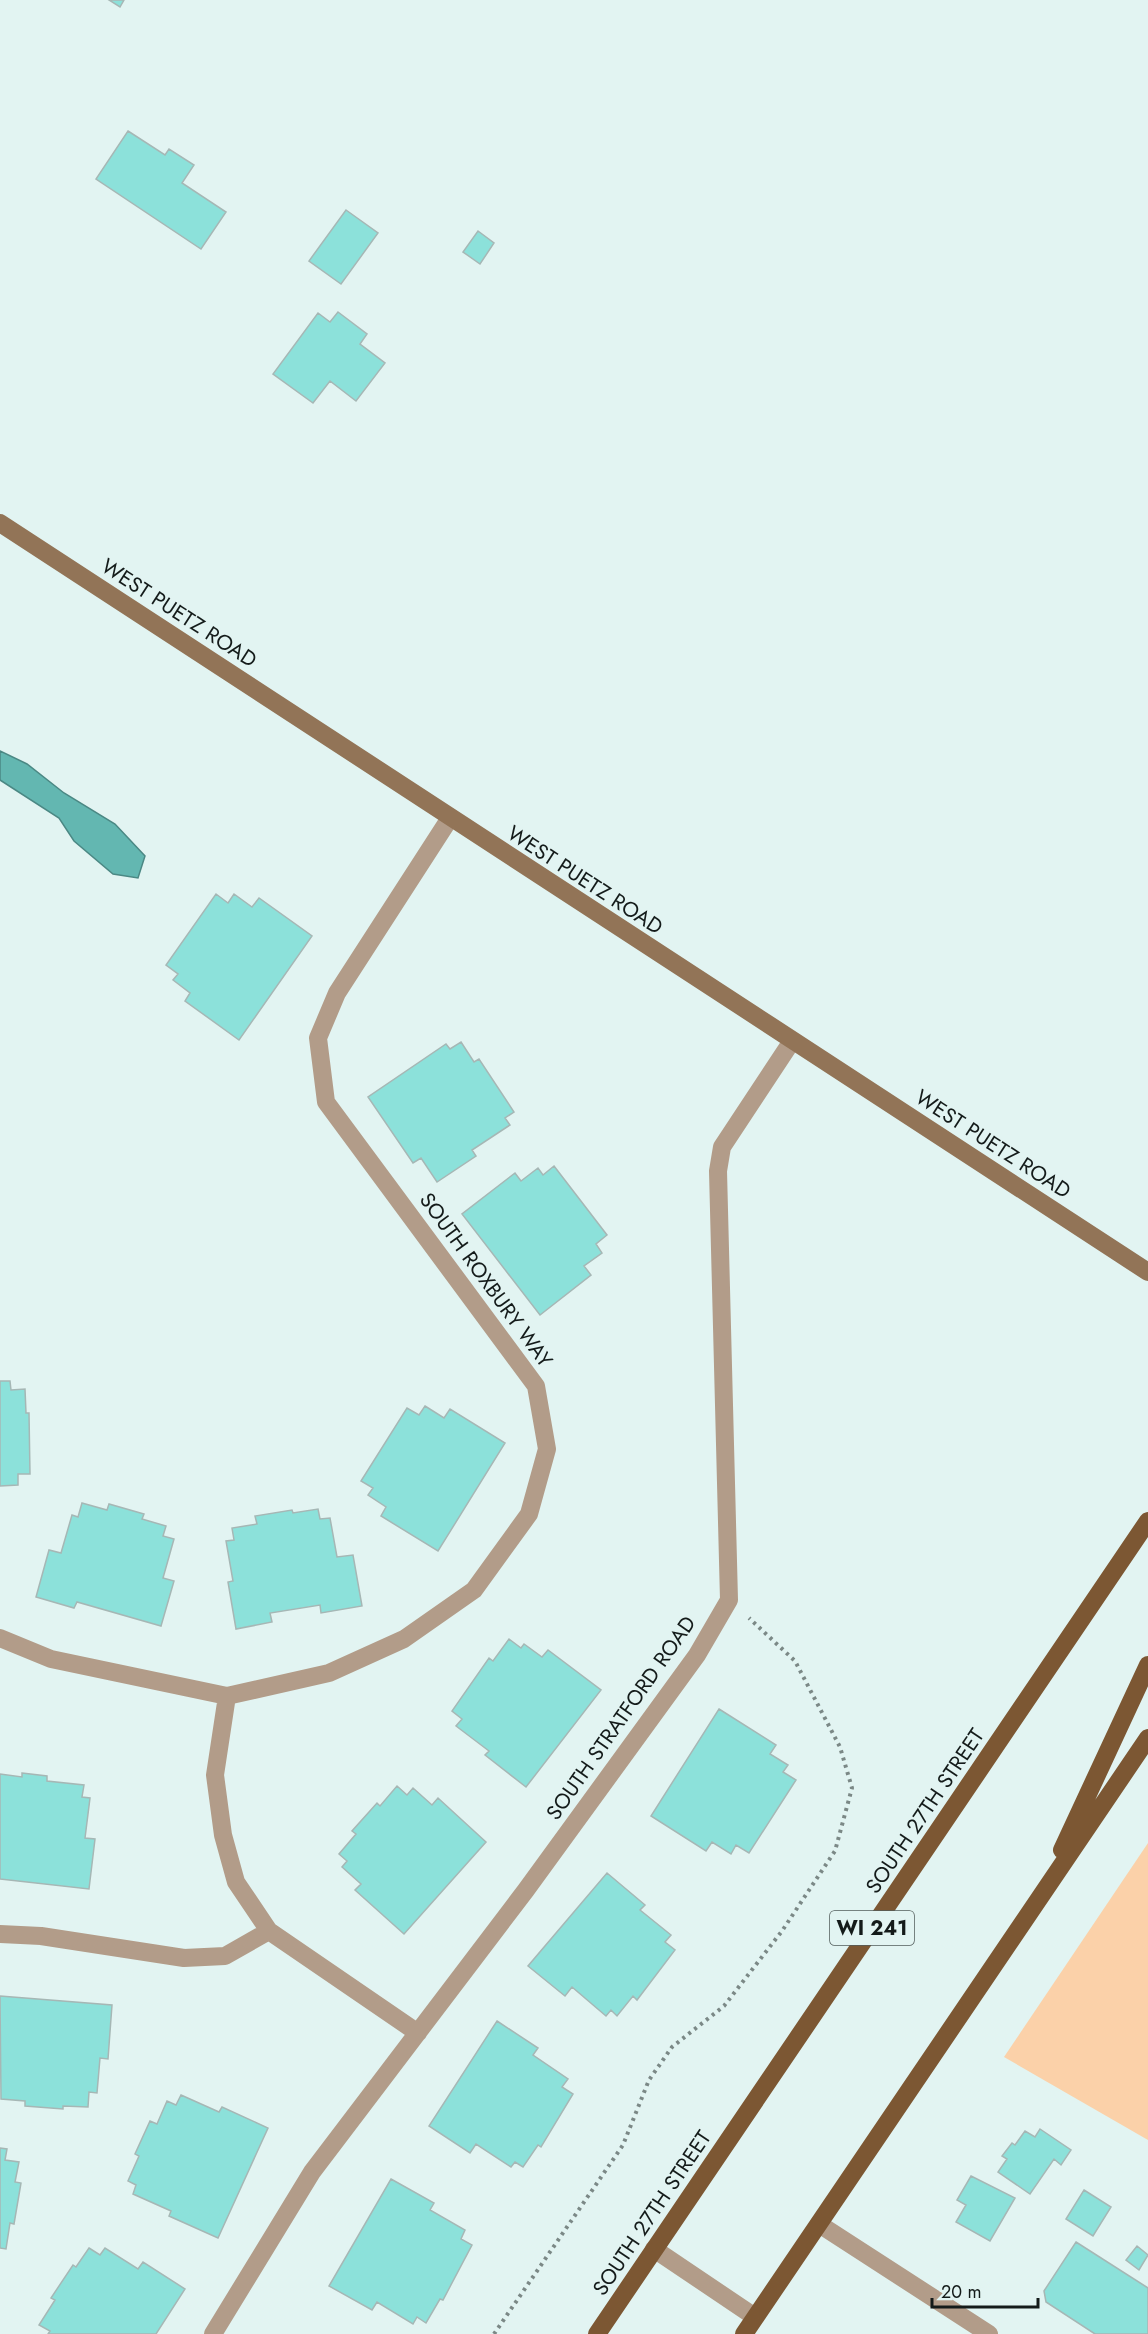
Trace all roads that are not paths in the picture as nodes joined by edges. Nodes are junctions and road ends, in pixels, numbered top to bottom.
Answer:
1 (0, 523) edge
2 (450, 818) junction
3 (792, 1041) junction
4 (1148, 1272) edge
5 (1148, 1521) edge
6 (0, 1638) edge
7 (1148, 1665) edge
8 (227, 1696) junction
9 (1148, 1738) edge
10 (1038, 1900) junction
11 (269, 1930) junction
12 (0, 1934) edge
13 (418, 2033) junction
14 (819, 2223) junction
15 (654, 2249) junction
16 (755, 2317) junction
17 (213, 2334) edge
18 (597, 2334) edge
19 (744, 2334) edge
20 (989, 2334) edge

1 - 2 street, WEST PUETZ ROAD
2 - 3 street, WEST PUETZ ROAD
2 - 8 street, SOUTH ROXBURY WAY
3 - 4 street, WEST PUETZ ROAD
3 - 13 street, SOUTH STRATFORD ROAD
5 - 15 main road, SOUTH 27TH STREET / WI 241
6 - 8 street, SOUTH ROXBURY WAY
7 - 10 main road
8 - 11 street
9 - 10 main road
10 - 14 main road
11 - 12 street
11 - 13 street
13 - 17 street, SOUTH STRATFORD ROAD
14 - 16 main road
14 - 20 street
15 - 16 street
15 - 18 main road, SOUTH 27TH STREET / WI 241
16 - 19 main road

